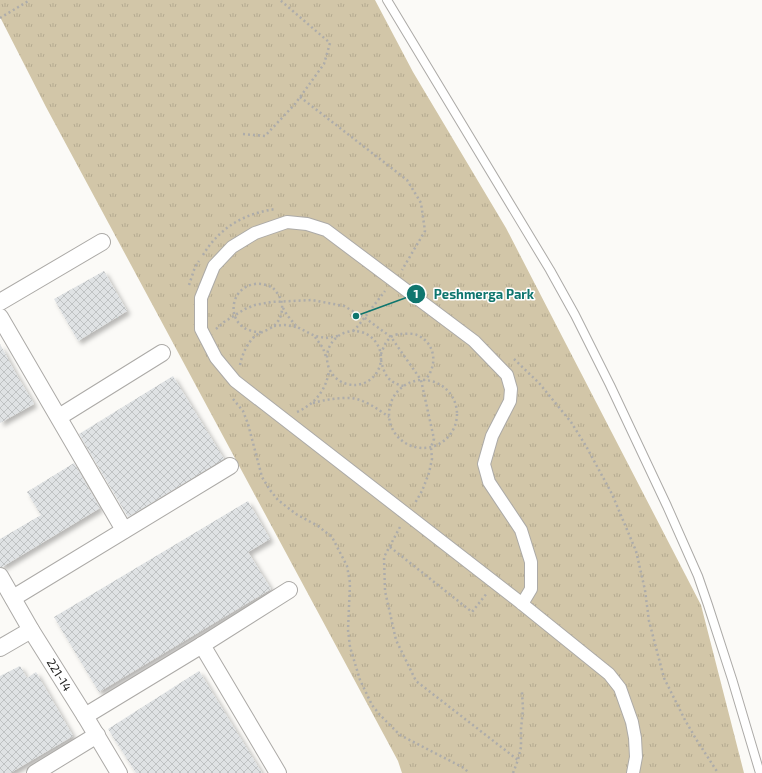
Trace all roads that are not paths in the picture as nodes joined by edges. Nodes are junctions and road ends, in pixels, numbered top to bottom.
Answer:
1 (387, 0) edge
2 (102, 242) dead end
3 (0, 302) edge
4 (0, 317) edge
5 (162, 353) dead end
6 (59, 417) junction
7 (230, 466) dead end
8 (124, 530) junction
9 (0, 576) edge
10 (289, 590) dead end
11 (14, 598) junction
12 (522, 604) junction
13 (31, 630) junction
14 (202, 645) junction
15 (0, 648) edge
16 (85, 716) junction
17 (96, 736) junction
18 (35, 773) edge
19 (119, 773) edge
20 (278, 773) edge
21 (633, 773) edge
22 (760, 773) edge

1 - 22 lane
2 - 3 street
4 - 6 street
5 - 6 street
6 - 8 street
7 - 8 street
8 - 11 street
9 - 11 street, 221-14
10 - 14 street
11 - 13 street, 221-14
12 - 12 street
12 - 21 street
13 - 15 street
13 - 16 street, 221-14
14 - 16 street
14 - 20 street
16 - 17 street, 221-14
17 - 18 street
17 - 19 street, 221-14

